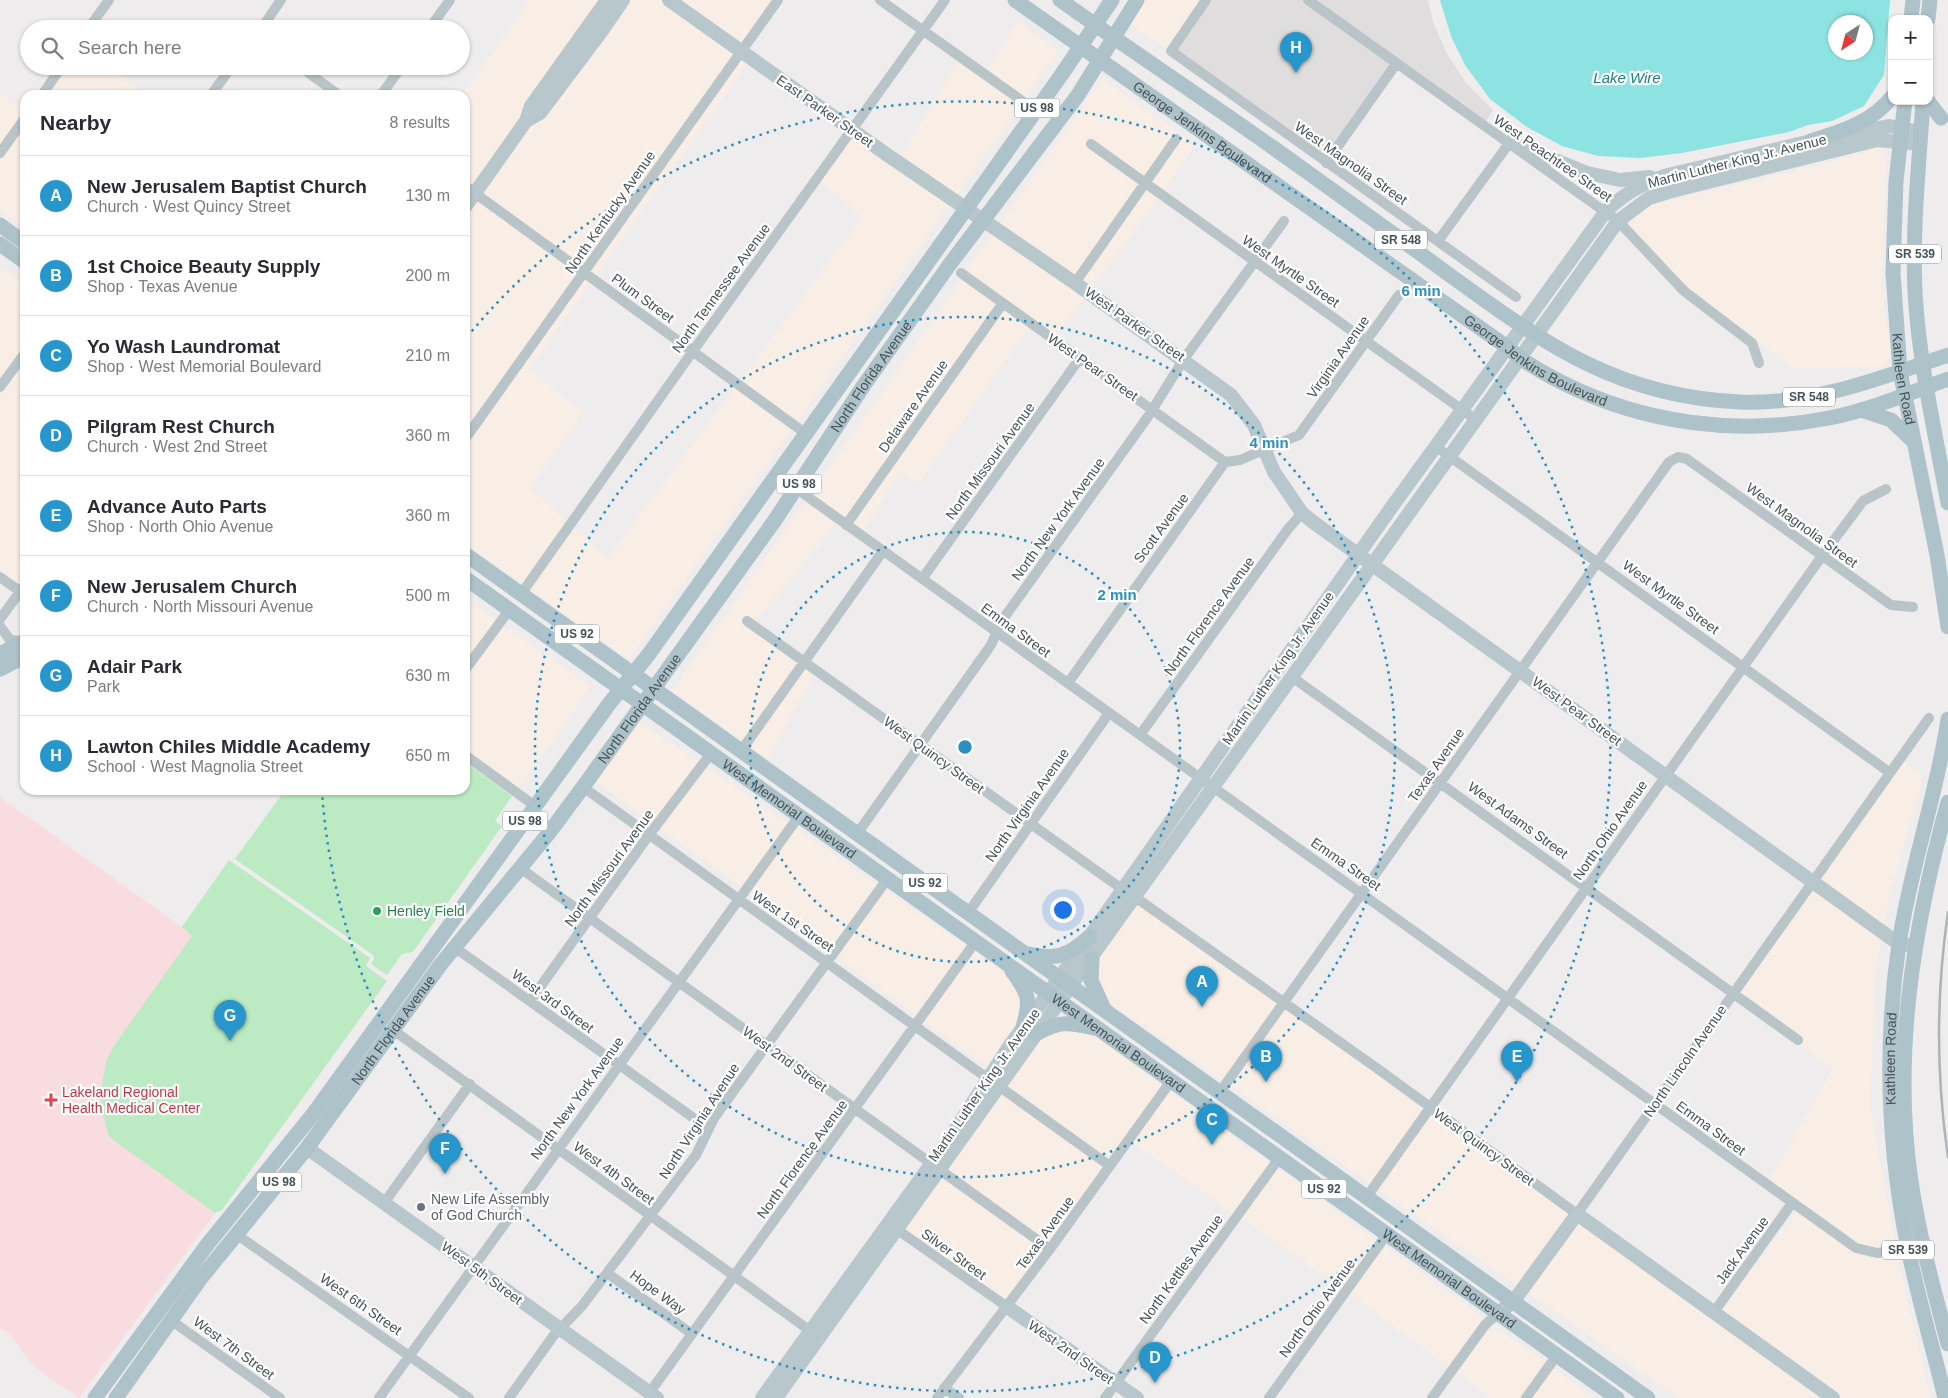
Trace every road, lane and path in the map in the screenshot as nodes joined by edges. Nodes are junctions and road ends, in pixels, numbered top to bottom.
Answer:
1 (108, 0) edge
2 (281, 0) edge
3 (450, 0) edge
4 (608, 0) edge
5 (623, 0) edge
6 (669, 0) edge
7 (778, 0) edge
8 (880, 0) edge
9 (945, 0) edge
10 (1015, 0) edge
11 (1060, 0) edge
12 (1112, 0) edge
13 (1137, 0) edge
14 (1206, 0) edge
15 (1308, 0) edge
16 (1913, 0) edge
17 (1930, 0) edge
18 (1911, 15) edge
19 (1928, 15) edge
20 (94, 20) edge
21 (267, 20) edge
22 (436, 20) edge
23 (1095, 24) junction
24 (923, 30) junction
25 (1114, 37) junction
26 (1081, 46) junction
27 (741, 51) junction
28 (1100, 60) junction
29 (1396, 64) junction
30 (56, 75) edge
31 (225, 75) edge
32 (311, 75) edge
33 (395, 75) edge
34 (45, 90) edge
35 (214, 90) edge
36 (332, 90) edge
37 (385, 90) edge
38 (1888, 101) edge
39 (1905, 105) edge
40 (1923, 105) edge
41 (1931, 105) edge
42 (1035, 110) junction
43 (1941, 118) dead end
44 (526, 121) junction
45 (20, 125) edge
46 (851, 130) junction
47 (1901, 135) junction
48 (1921, 138) junction
49 (1176, 140) dead end
50 (1811, 141) junction
51 (1510, 142) junction
52 (1091, 144) dead end
53 (0, 153) edge
54 (1326, 162) junction
55 (1668, 175) junction
56 (1146, 184) junction
57 (470, 190) edge
58 (965, 208) junction
59 (1606, 211) junction
60 (982, 220) junction
61 (1284, 221) dead end
62 (1618, 221) junction
63 (0, 226) edge
64 (13, 236) edge
65 (1438, 241) junction
66 (0, 244) edge
67 (20, 258) edge
68 (1255, 262) junction
69 (584, 272) junction
70 (961, 272) dead end
71 (1075, 283) junction
72 (1399, 294) dead end
73 (1516, 297) dead end
74 (1003, 303) junction
75 (1522, 327) junction
76 (1536, 336) junction
77 (1366, 341) junction
78 (1507, 347) junction
79 (693, 351) junction
80 (1948, 355) edge
81 (1080, 358) junction
82 (1184, 359) junction
83 (1519, 359) junction
84 (20, 360) edge
85 (1759, 363) dead end
86 (1922, 364) junction
87 (1900, 371) junction
88 (1948, 379) edge
89 (1927, 386) junction
90 (0, 387) edge
91 (1905, 393) junction
92 (1152, 408) junction
93 (1462, 410) junction
94 (1861, 410) junction
95 (1475, 419) junction
96 (470, 432) edge
97 (805, 432) junction
98 (1915, 444) junction
99 (1435, 446) junction
100 (1265, 450) junction
101 (1450, 456) junction
102 (1678, 457) joint
103 (1226, 462) junction
104 (776, 474) junction
105 (796, 489) junction
106 (1886, 489) dead end
107 (1948, 503) edge
108 (1302, 513) junction
109 (846, 525) junction
110 (883, 551) junction
111 (1358, 555) junction
112 (1822, 556) junction
113 (470, 558) edge
114 (1597, 561) junction
115 (1371, 564) junction
116 (0, 577) edge
117 (922, 579) junction
118 (470, 581) edge
119 (20, 587) edge
120 (20, 592) edge
121 (521, 594) junction
122 (1913, 607) dead end
123 (510, 609) junction
124 (0, 619) edge
125 (747, 621) dead end
126 (0, 626) edge
127 (1948, 627) edge
128 (997, 632) junction
129 (20, 642) edge
130 (20, 644) edge
131 (0, 654) edge
132 (20, 659) edge
133 (804, 662) junction
134 (470, 663) edge
135 (1743, 666) junction
136 (0, 669) edge
137 (1520, 670) junction
138 (633, 674) junction
139 (1292, 677) junction
140 (1068, 683) junction
141 (622, 688) junction
142 (654, 689) junction
143 (643, 704) junction
144 (1109, 714) junction
145 (1929, 718) dead end
146 (1948, 719) edge
147 (1140, 735) junction
148 (919, 744) junction
149 (712, 752) junction
150 (741, 752) junction
151 (470, 759) edge
152 (1889, 772) junction
153 (1667, 775) junction
154 (1200, 779) junction
155 (554, 781) junction
156 (1440, 782) junction
157 (583, 787) junction
158 (1213, 788) junction
159 (1948, 802) edge
160 (536, 806) junction
161 (799, 816) junction
162 (1030, 824) junction
163 (649, 834) junction
164 (857, 834) junction
165 (520, 868) junction
166 (888, 878) junction
167 (1812, 881) junction
168 (1587, 887) junction
169 (1122, 889) junction
170 (1362, 893) junction
171 (1135, 897) junction
172 (738, 899) junction
173 (968, 913) junction
174 (590, 919) junction
175 (1090, 936) junction
176 (976, 941) junction
177 (1907, 945) junction
178 (454, 947) junction
179 (1022, 952) junction
180 (1092, 959) junction
181 (827, 962) junction
182 (1005, 962) junction
183 (678, 982) junction
184 (1065, 983) junction
185 (1733, 993) junction
186 (1054, 996) junction
187 (1508, 998) junction
188 (530, 1002) junction
189 (1284, 1002) junction
190 (1104, 1011) junction
191 (916, 1026) junction
192 (1099, 1029) junction
193 (393, 1030) junction
194 (1029, 1030) junction
195 (1798, 1040) dead end
196 (767, 1045) junction
197 (618, 1065) junction
198 (987, 1078) junction
199 (1171, 1081) junction
200 (470, 1084) junction
201 (1000, 1087) junction
202 (1220, 1092) junction
203 (1655, 1104) junction
204 (1430, 1107) junction
205 (854, 1110) junction
206 (314, 1113) junction
207 (709, 1129) junction
208 (307, 1148) junction
209 (557, 1148) junction
210 (1280, 1158) junction
211 (1317, 1162) junction
212 (1110, 1166) junction
213 (934, 1167) junction
214 (1366, 1198) junction
215 (384, 1203) junction
216 (1792, 1203) junction
217 (1576, 1214) junction
218 (651, 1216) junction
219 (892, 1226) junction
220 (236, 1234) junction
221 (1387, 1234) junction
222 (1050, 1249) junction
223 (1908, 1249) junction
224 (473, 1266) junction
225 (608, 1273) junction
226 (734, 1276) junction
227 (1514, 1302) junction
228 (1006, 1306) junction
229 (1714, 1312) junction
230 (1498, 1313) junction
231 (172, 1321) junction
232 (560, 1330) junction
233 (692, 1334) junction
234 (815, 1335) junction
235 (1948, 1344) edge
236 (410, 1355) junction
237 (1557, 1355) junction
238 (1116, 1383) junction
239 (944, 1388) junction
240 (654, 1395) edge
241 (94, 1398) edge
242 (116, 1398) edge
243 (280, 1398) edge
244 (379, 1398) edge
245 (469, 1398) edge
246 (509, 1398) edge
247 (762, 1398) edge
248 (776, 1398) edge
249 (937, 1398) edge
250 (959, 1398) edge
251 (1104, 1398) edge
252 (1137, 1398) edge
253 (1269, 1398) edge
254 (1432, 1398) edge
255 (1526, 1398) edge
256 (1617, 1398) edge
257 (1648, 1398) edge
258 (1833, 1398) edge
259 (1945, 1398) edge

1 - 20 street
2 - 21 street
3 - 22 street
4 - 44 street
5 - 44 street
6 - 27 street, East Parker Street
7 - 27 street, North Kentucky Avenue
8 - 24 street
9 - 24 street, North Tennessee Avenue
10 - 26 main road, George Jenkins Boulevard
11 - 23 main road, George Jenkins Boulevard
12 - 23 main road, North Florida Avenue
13 - 25 main road, North Florida Avenue
14 - 54 street, West Magnolia Street
15 - 29 street, West Peachtree Street
16 - 18 main road
17 - 19 main road
23 - 25 main road, George Jenkins Boulevard
23 - 26 main road, North Florida Avenue
24 - 42 street
24 - 46 street, North Tennessee Avenue
25 - 28 main road, North Florida Avenue / US 98
25 - 75 main road, George Jenkins Boulevard / SR 548
26 - 28 main road, George Jenkins Boulevard / SR 548
26 - 42 main road, North Florida Avenue / US 98
27 - 46 street, East Parker Street
27 - 69 street, North Kentucky Avenue
28 - 60 main road, North Florida Avenue / US 98
28 - 78 main road, George Jenkins Boulevard / SR 548
29 - 51 street, West Peachtree Street
29 - 54 street
30 - 34 street
31 - 35 street
32 - 36 street
33 - 37 street
38 - 50 main road
39 - 47 main road, Kathleen Road
40 - 48 main road, Kathleen Road
41 - 43 main road
42 - 58 main road, North Florida Avenue / US 98
44 - 57 street
45 - 53 street
46 - 58 street, East Parker Street
46 - 79 street, North Tennessee Avenue
47 - 48 street, Martin Luther King Jr. Avenue
47 - 50 street, Martin Luther King Jr. Avenue
47 - 62 street, Martin Luther King Jr. Avenue
47 - 87 main road, Kathleen Road / SR 539
48 - 86 main road, Kathleen Road / SR 539
49 - 56 street
50 - 55 street, Martin Luther King Jr. Avenue
51 - 55 street
51 - 59 street, West Peachtree Street
51 - 65 street
52 - 56 street, West Myrtle Street
54 - 65 street, West Magnolia Street
55 - 59 street, Martin Luther King Jr. Avenue
56 - 68 street, West Myrtle Street
56 - 71 street
57 - 69 street, Plum Street
58 - 60 street, East Parker Street
58 - 97 main road, North Florida Avenue / US 98
59 - 62 street, West Peachtree Street
59 - 75 street, Martin Luther King Jr. Avenue
60 - 71 street, West Parker Street
60 - 105 main road, North Florida Avenue / US 98
61 - 68 street, North New York Avenue
62 - 76 street, Martin Luther King Jr. Avenue
62 - 85 street, West Peachtree Street
63 - 64 main road
65 - 73 street, West Magnolia Street
66 - 67 main road
68 - 77 street, West Myrtle Street
68 - 82 street, North New York Avenue
69 - 79 street, Plum Street
69 - 96 street, North Kentucky Avenue
70 - 74 street, West Pear Street
71 - 82 street, West Parker Street
72 - 77 street, Virginia Avenue
74 - 81 street, West Pear Street
74 - 109 street, Delaware Avenue
75 - 76 main road, George Jenkins Boulevard / SR 548
75 - 78 street, Martin Luther King Jr. Avenue
76 - 83 street, Martin Luther King Jr. Avenue
76 - 87 main road, George Jenkins Boulevard / SR 548
77 - 93 street, West Myrtle Street
77 - 100 street, Virginia Avenue
78 - 83 main road, George Jenkins Boulevard / SR 548
78 - 93 street, Martin Luther King Jr. Avenue
79 - 97 street, Plum Street
79 - 121 street, North Tennessee Avenue
80 - 86 main road, George Jenkins Boulevard / SR 548
81 - 92 street, West Pear Street
81 - 117 street, North Missouri Avenue
82 - 92 street, North New York Avenue
82 - 100 street, West Parker Street
83 - 94 main road, George Jenkins Boulevard / SR 548
83 - 95 street, Martin Luther King Jr. Avenue
84 - 90 street
86 - 87 main road, George Jenkins Boulevard / SR 548
86 - 89 main road, Kathleen Road / SR 539
87 - 91 main road, Kathleen Road / SR 539
88 - 89 main road, George Jenkins Boulevard / SR 548
89 - 91 main road, George Jenkins Boulevard / SR 548
89 - 107 main road, Kathleen Road / SR 539
91 - 94 main road, George Jenkins Boulevard / SR 548
91 - 98 main road, Kathleen Road / SR 539
92 - 103 street, West Pear Street
92 - 128 street, North New York Avenue
93 - 95 street, West Myrtle Street
93 - 99 street, Martin Luther King Jr. Avenue
94 - 98 main road
95 - 101 street, Martin Luther King Jr. Avenue
97 - 104 main road, North Florida Avenue / US 98
98 - 127 main road, Kathleen Road / SR 539
99 - 101 street, West Myrtle Street
99 - 111 street, Martin Luther King Jr. Avenue
100 - 103 street
100 - 108 street, West Pear Street
101 - 114 street, West Myrtle Street
101 - 115 street, Martin Luther King Jr. Avenue
102 - 112 street, West Magnolia Street
102 - 114 street, Texas Avenue
103 - 140 street, Scott Avenue
104 - 105 street, Emma Street
104 - 138 main road, North Florida Avenue / US 98
105 - 109 street, Emma Street
105 - 142 main road, North Florida Avenue / US 98
106 - 112 street, North Ohio Avenue
108 - 111 street, West Pear Street
108 - 147 street, North Florence Avenue
109 - 110 street, Emma Street
110 - 117 street, Emma Street
110 - 133 street
111 - 115 street, West Pear Street
111 - 154 street, Martin Luther King Jr. Avenue
112 - 122 street, West Magnolia Street
112 - 135 street, North Ohio Avenue
113 - 121 main road, US 92
114 - 135 street, West Myrtle Street
114 - 137 street, Texas Avenue
115 - 137 street, West Pear Street
115 - 139 street, Martin Luther King Jr. Avenue
116 - 119 street
117 - 128 street, Emma Street
118 - 123 main road, US 92
120 - 124 street
121 - 138 main road, US 92
123 - 134 street
123 - 141 main road, US 92
125 - 133 street, West Quincy Street
126 - 129 street
128 - 140 street, Emma Street
128 - 148 street, North New York Avenue
130 - 131 main road
132 - 136 main road
133 - 148 street, West Quincy Street
133 - 150 street
135 - 152 street, West Myrtle Street
135 - 153 street, North Ohio Avenue
137 - 153 street, West Pear Street
137 - 156 street, Texas Avenue
138 - 141 main road, North Florida Avenue / US 98
138 - 142 main road, US 92
139 - 156 street, West Adams Street
139 - 158 street, Martin Luther King Jr. Avenue
140 - 144 street, Emma Street
141 - 143 main road, West Memorial Boulevard / US 92
141 - 155 main road, North Florida Avenue / US 98
142 - 143 main road, North Florida Avenue / US 98
142 - 150 main road, West Memorial Boulevard / US 92
143 - 149 main road, West Memorial Boulevard / US 92
143 - 157 main road, North Florida Avenue / US 98
144 - 147 street, Emma Street
144 - 162 street, North Virginia Avenue
145 - 152 street, North Lincoln Avenue
146 - 177 main road, Kathleen Road / SR 539
147 - 154 street, Emma Street
148 - 162 street, West Quincy Street
148 - 164 street, North New York Avenue
149 - 161 main road, West Memorial Boulevard / US 92
149 - 163 street, North Missouri Avenue
150 - 164 main road, West Memorial Boulevard / US 92
151 - 160 street
152 - 167 street, North Lincoln Avenue
153 - 167 street, West Pear Street
153 - 168 street, North Ohio Avenue
154 - 158 street, Emma Street
154 - 169 street, Martin Luther King Jr. Avenue
155 - 160 main road, North Florida Avenue / US 98
155 - 178 main road
156 - 168 street, West Adams Street
156 - 170 street, Texas Avenue
157 - 163 street, West 1st Street
157 - 165 main road, North Florida Avenue / US 98
158 - 170 street, Emma Street
158 - 171 street, Martin Luther King Jr. Avenue
159 - 177 main road, Kathleen Road / SR 539
160 - 206 main road, North Florida Avenue / US 98
161 - 166 main road, West Memorial Boulevard / US 92
161 - 172 street, North New York Avenue
162 - 169 street, West Quincy Street
162 - 173 street, North Virginia Avenue
163 - 172 street, West 1st Street
163 - 174 street, North Missouri Avenue
164 - 173 main road, West Memorial Boulevard / US 92
165 - 174 street, West 2nd Street
165 - 178 main road, North Florida Avenue / US 98
166 - 176 main road, West Memorial Boulevard / US 92
166 - 181 street, North Virginia Avenue
167 - 177 street, West Pear Street
167 - 185 street, North Lincoln Avenue
168 - 185 street, West Adams Street
168 - 187 street, North Ohio Avenue
169 - 175 street, Martin Luther King Jr. Avenue
170 - 187 street, Emma Street
170 - 189 street, Texas Avenue
171 - 180 street, Martin Luther King Jr. Avenue
171 - 189 street, West Quincy Street
172 - 181 street, West 1st Street
172 - 183 street, North New York Avenue
173 - 179 main road, West Memorial Boulevard / US 92
174 - 183 street, West 2nd Street
174 - 188 street, North Missouri Avenue
175 - 179 main road
175 - 184 street, Martin Luther King Jr. Avenue
176 - 182 main road, West Memorial Boulevard / US 92
176 - 191 street, North Florence Avenue
177 - 223 main road, Kathleen Road / SR 539
177 - 235 main road, Kathleen Road / SR 539
178 - 188 street, West 3rd Street
178 - 193 main road, North Florida Avenue / US 98
179 - 184 main road, West Memorial Boulevard / US 92
180 - 184 street, Martin Luther King Jr. Avenue
180 - 190 main road
181 - 191 street, West 1st Street
181 - 196 street, North Virginia Avenue
182 - 186 main road, West Memorial Boulevard / US 92
182 - 194 main road
183 - 196 street, West 2nd Street
183 - 197 street, North New York Avenue
184 - 186 street, Martin Luther King Jr. Avenue
184 - 190 main road, West Memorial Boulevard / US 92
185 - 195 street, West Adams Street
185 - 203 street, North Lincoln Avenue
186 - 192 main road, West Memorial Boulevard / US 92
186 - 194 street, Martin Luther King Jr. Avenue
187 - 203 street, Emma Street
187 - 204 street, North Ohio Avenue
188 - 197 street, West 3rd Street
189 - 202 street, Texas Avenue
189 - 204 street, West Quincy Street
190 - 202 main road, West Memorial Boulevard / US 92
191 - 198 street, West 1st Street
191 - 205 street, North Florence Avenue
192 - 194 main road
192 - 199 main road, West Memorial Boulevard / US 92
193 - 200 street, West 4th Street
193 - 208 main road, North Florida Avenue / US 98
194 - 198 street, Martin Luther King Jr. Avenue
194 - 201 street, Martin Luther King Jr. Avenue
196 - 205 street, West 2nd Street
196 - 207 street, North Virginia Avenue
197 - 207 street, West 3rd Street
197 - 209 street, North New York Avenue
198 - 213 street, Martin Luther King Jr. Avenue
199 - 210 main road, West Memorial Boulevard / US 92
199 - 212 street, Texas Avenue
200 - 209 street, West 4th Street
200 - 215 street
201 - 212 street
201 - 213 street, Martin Luther King Jr. Avenue
202 - 211 main road, West Memorial Boulevard / US 92
203 - 216 street, Emma Street
203 - 217 street, North Lincoln Avenue
204 - 214 street, North Ohio Avenue
204 - 217 street, West Quincy Street
205 - 213 street, West 2nd Street
205 - 226 street, North Florence Avenue
206 - 208 main road
206 - 241 main road, North Florida Avenue / US 98
207 - 218 street, North Virginia Avenue
208 - 215 street, West 5th Street
208 - 220 main road, North Florida Avenue / US 98
209 - 218 street, West 4th Street
209 - 224 street, North New York Avenue
210 - 211 main road
210 - 221 main road, West Memorial Boulevard / US 92
210 - 238 street, North Kettles Avenue
211 - 214 main road, West Memorial Boulevard / US 92
212 - 222 street, Texas Avenue
213 - 219 street, Martin Luther King Jr. Avenue
213 - 222 street, West 2nd Street
214 - 227 main road, West Memorial Boulevard / US 92
215 - 224 street, West 5th Street
216 - 223 street, Emma Street
216 - 229 street, Jack Avenue
217 - 227 street, North Lincoln Avenue
217 - 229 street, West Quincy Street
218 - 225 street, North Virginia Avenue
218 - 226 street, West 4th Street
219 - 228 street, Silver Street
219 - 234 street, Martin Luther King Jr. Avenue
220 - 231 main road, North Florida Avenue / US 98
220 - 236 street, West 6th Street
221 - 230 main road, West Memorial Boulevard / US 92
221 - 253 street, North Ohio Avenue
222 - 228 street, Texas Avenue
223 - 259 main road, Kathleen Road / SR 539
224 - 232 street, West 5th Street
224 - 236 street, North New York Avenue
225 - 232 street, North Virginia Avenue
225 - 233 street, Hope Way
226 - 233 street, North Florence Avenue
226 - 234 street, West 4th Street
227 - 230 street, North Lincoln Avenue
227 - 257 main road, West Memorial Boulevard / US 92
228 - 238 street, West 2nd Street
228 - 239 street, Texas Avenue
229 - 258 street, West Quincy Street
230 - 237 main road, West Memorial Boulevard / US 92
230 - 254 street, North Lincoln Avenue
231 - 242 main road, North Florida Avenue / US 98
231 - 243 street, West 7th Street
232 - 240 street, West 5th Street
232 - 246 street, North Virginia Avenue
233 - 240 street, North Florence Avenue
234 - 247 street, Martin Luther King Jr. Avenue
234 - 248 street, Martin Luther King Jr. Avenue
236 - 244 street, North New York Avenue
236 - 245 street, West 6th Street
237 - 255 street
237 - 256 main road, West Memorial Boulevard / US 92
238 - 251 street, North Kettles Avenue
238 - 252 street, West 2nd Street
239 - 249 street, Texas Avenue
239 - 250 street

